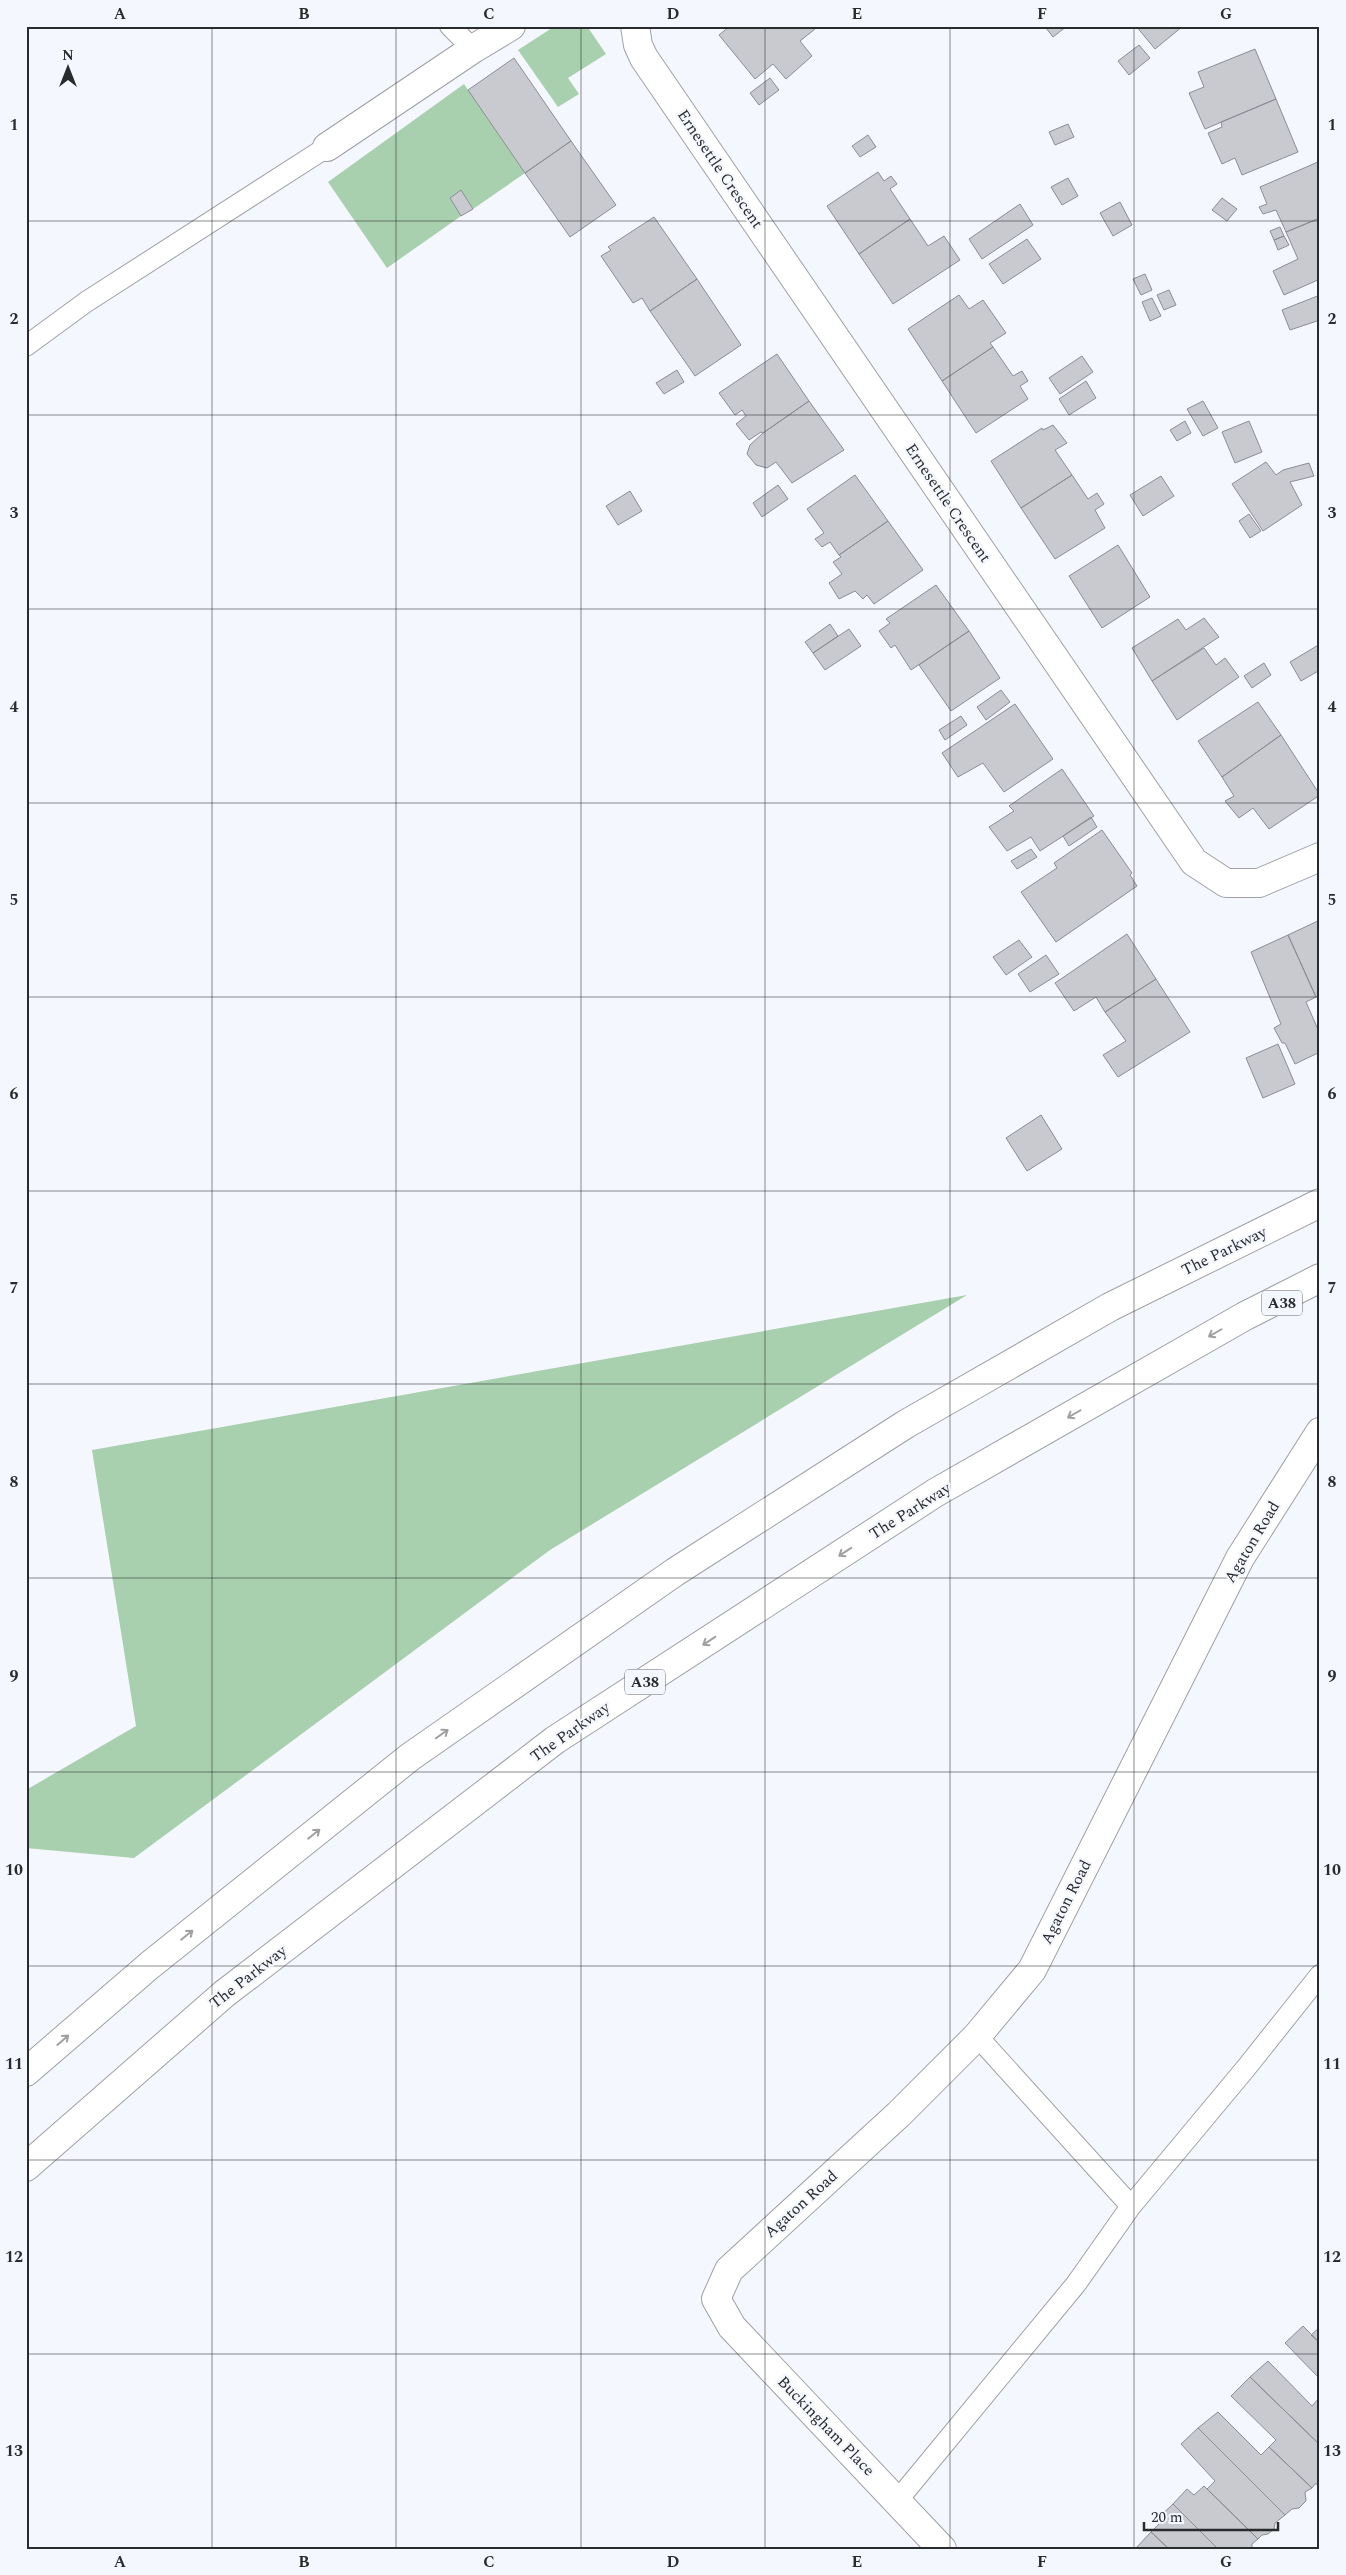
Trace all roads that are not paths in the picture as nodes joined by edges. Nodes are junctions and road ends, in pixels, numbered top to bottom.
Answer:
1 (450, 26) edge
2 (511, 26) edge
3 (635, 26) edge
4 (473, 49) junction
5 (327, 147) joint
6 (26, 346) edge
7 (1320, 857) edge
8 (1320, 1203) edge
9 (1320, 1278) edge
10 (1320, 1291) edge
11 (1245, 1316) junction
12 (1320, 1432) edge
13 (1320, 1975) edge
14 (977, 2036) junction
15 (26, 2072) edge
16 (26, 2167) edge
17 (1131, 2206) junction
18 (716, 2299) joint
19 (897, 2501) junction
20 (942, 2549) edge

1 - 4 lane
2 - 4 main road
3 - 7 main road, Ernesettle Crescent
4 - 5 main road
5 - 6 lane
15 -> 8 main road, The Parkway
9 - 11 main road, The Parkway / A38
10 - 11 main road, A38
11 -> 16 main road, The Parkway / A38
12 - 14 main road, Agaton Road
13 - 17 lane
14 - 17 lane
14 - 18 main road, Agaton Road
17 - 19 lane
18 - 19 main road, Buckingham Place
19 - 20 main road, Buckingham Place

